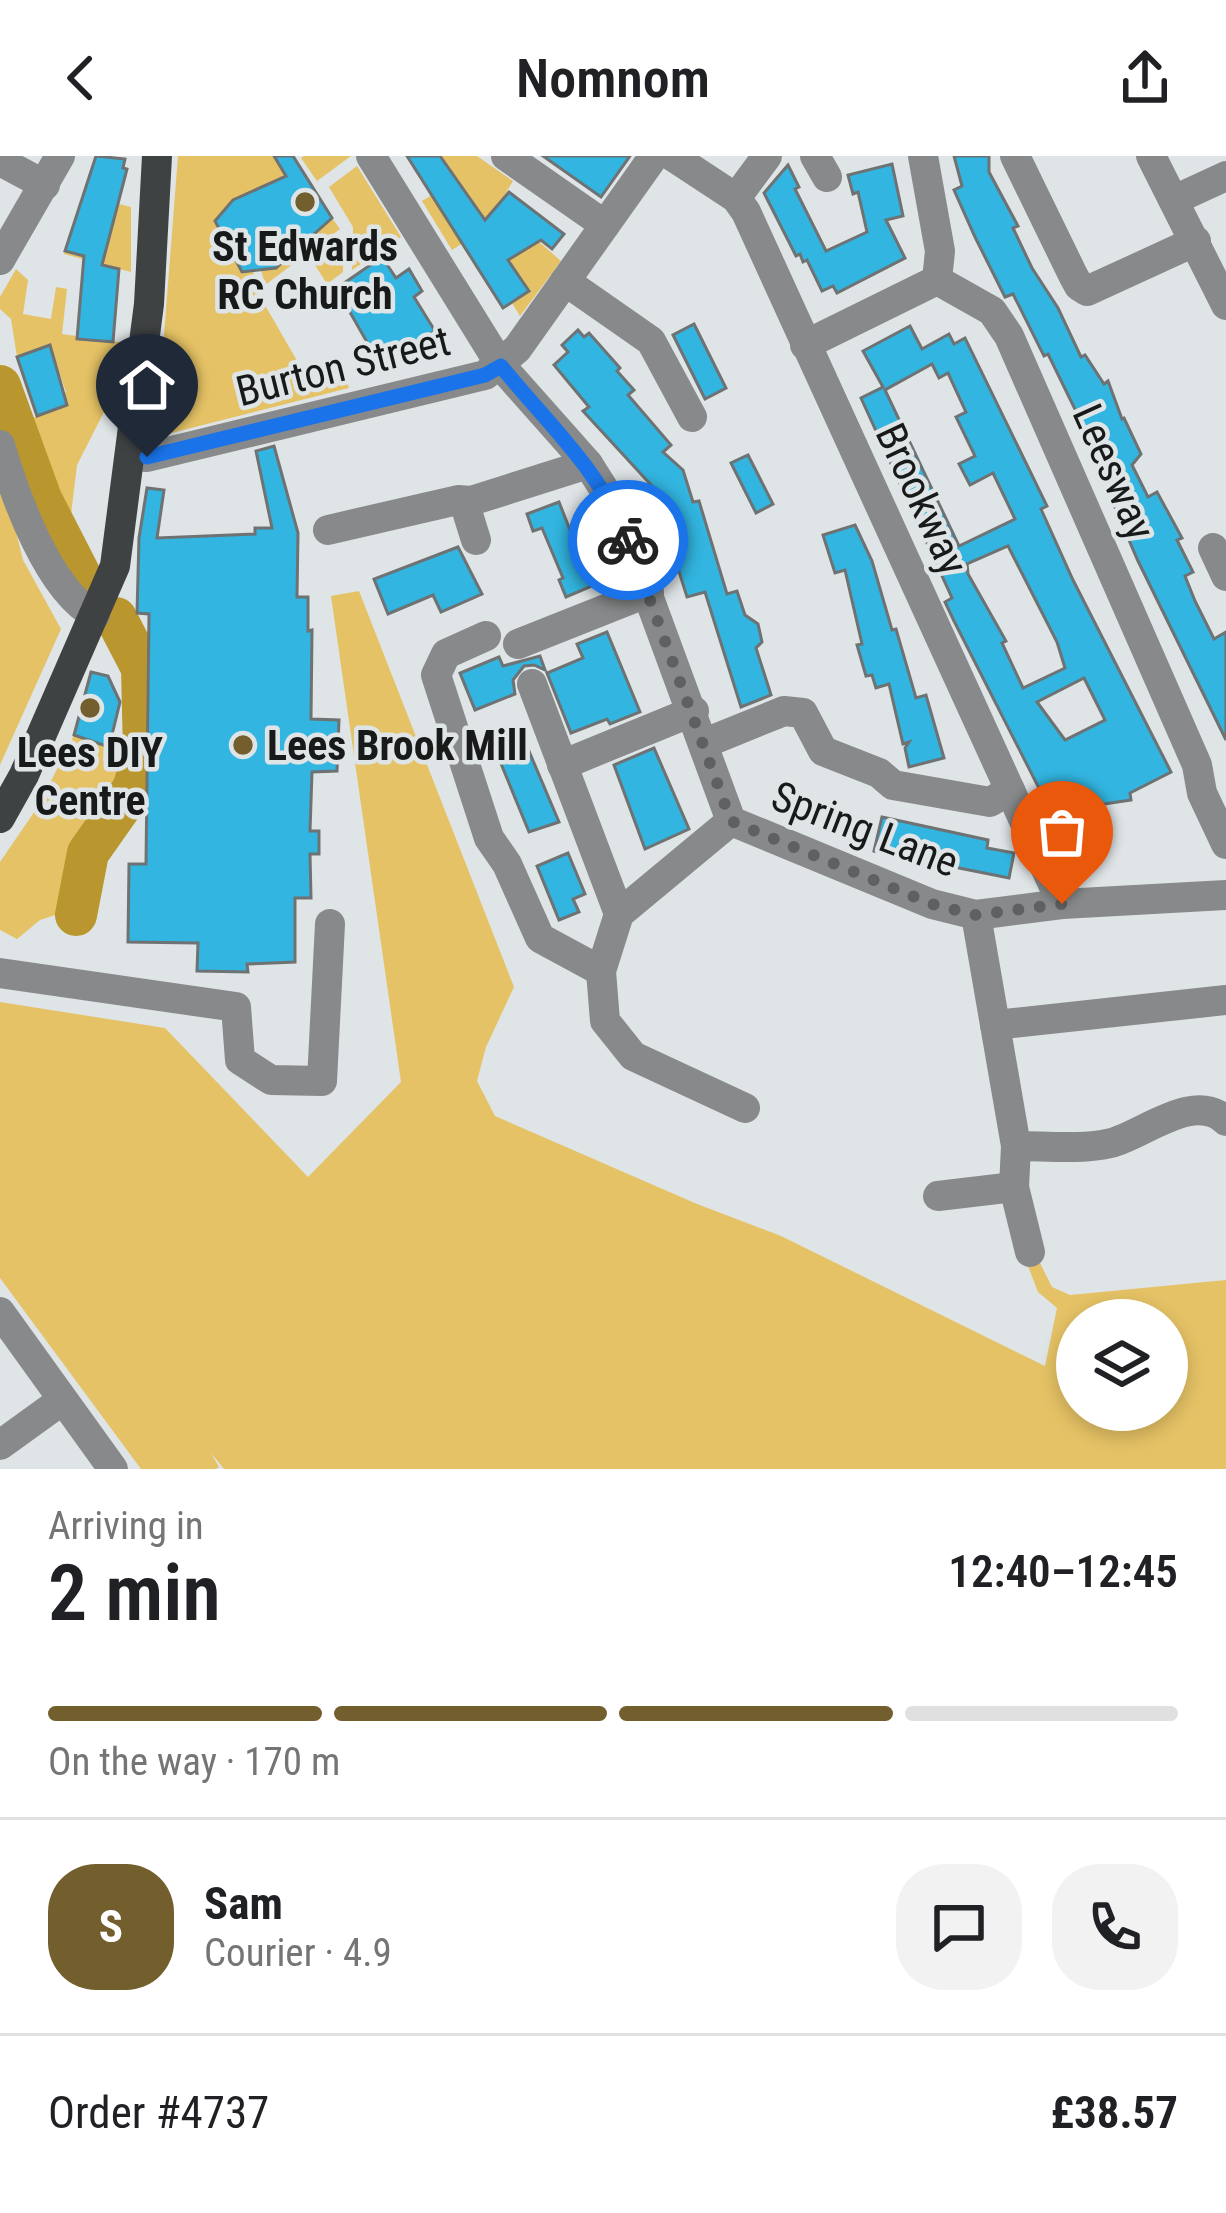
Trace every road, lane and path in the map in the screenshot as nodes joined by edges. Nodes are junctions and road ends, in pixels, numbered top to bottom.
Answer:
1 (60, 156) edge
2 (157, 156) edge
3 (371, 156) edge
4 (506, 156) edge
5 (767, 156) edge
6 (923, 156) edge
7 (1015, 156) edge
8 (1151, 156) edge
9 (654, 158) edge
10 (0, 160) edge
11 (1226, 176) edge
12 (45, 185) junction
13 (736, 198) junction
14 (1174, 200) junction
15 (605, 225) junction
16 (1196, 241) junction
17 (0, 260) edge
18 (937, 280) junction
19 (565, 281) junction
20 (1226, 305) edge
21 (805, 345) junction
22 (501, 366) junction
23 (692, 417) dead end
24 (0, 445) edge
25 (132, 456) junction
26 (588, 464) junction
27 (471, 502) junction
28 (328, 530) dead end
29 (476, 540) dead end
30 (649, 592) junction
31 (95, 615) junction
32 (486, 636) dead end
33 (518, 644) dead end
34 (532, 684) dead end
35 (694, 711) junction
36 (705, 742) junction
37 (562, 765) junction
38 (1010, 790) junction
39 (0, 818) edge
40 (731, 821) junction
41 (1226, 844) edge
42 (1226, 895) edge
43 (1062, 904) junction
44 (619, 914) junction
45 (976, 915) junction
46 (330, 924) dead end
47 (601, 971) junction
48 (0, 973) edge
49 (1226, 1000) edge
50 (995, 1025) junction
51 (745, 1108) dead end
52 (1226, 1121) edge
53 (1016, 1145) junction
54 (1014, 1187) junction
55 (938, 1196) dead end
56 (1030, 1252) dead end
57 (0, 1312) edge
58 (61, 1401) junction
59 (0, 1445) edge
60 (113, 1469) edge

1 - 12 street
2 - 25 main road
3 - 22 street, Spring Lane
4 - 15 street
5 - 13 street
6 - 18 street
7 - 16 street
8 - 14 street
9 - 13 street, Brookway
9 - 15 street
10 - 12 street
11 - 14 street
12 - 17 street
13 - 21 street, Brookway
14 - 16 street
15 - 19 street
16 - 20 street
18 - 21 street
18 - 41 street, Leesway
19 - 22 street
19 - 23 street
21 - 38 street, Brookway
22 - 25 street, Burton Street
22 - 26 street, Spring Lane
24 - 31 street
25 - 31 main road
26 - 27 street
26 - 30 street, Spring Lane
27 - 28 street
27 - 29 street
30 - 33 street
30 - 35 street, Spring Lane
31 - 39 main road
32 - 47 street
34 - 37 street
35 - 36 street, Spring Lane
35 - 37 street
36 - 38 street
36 - 40 street, Spring Lane
37 - 44 street
38 - 43 street, Brookway
40 - 44 street
40 - 45 street, Spring Lane
42 - 43 street, Spring Lane
43 - 45 street, Spring Lane
44 - 47 street
45 - 50 street
46 - 48 street
47 - 51 street
49 - 50 street
50 - 53 street
52 - 53 street
53 - 54 street
54 - 55 street
54 - 56 street
57 - 58 street
58 - 59 street
58 - 60 street

